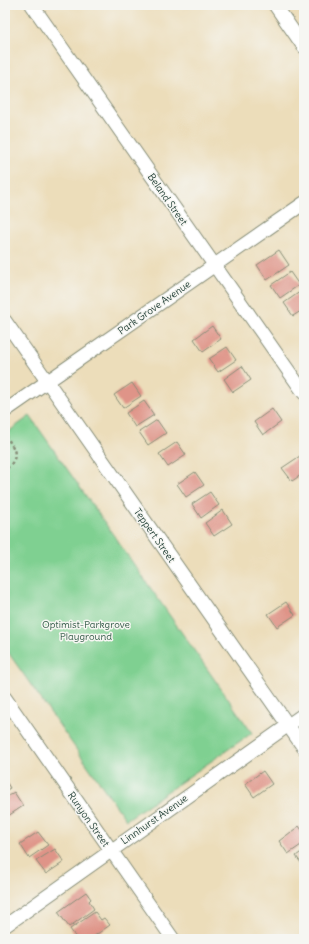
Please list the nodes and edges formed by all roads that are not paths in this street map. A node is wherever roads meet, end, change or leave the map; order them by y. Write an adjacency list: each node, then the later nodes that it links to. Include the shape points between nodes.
1 (32, 5): 5 (street, Beland Street)
2 (275, 5): 3 (street)
3 (304, 47)
4 (304, 203): 5 (street, Park Grove Avenue)
5 (215, 265): 7 (street, Park Grove Avenue); 8 (street, Beland Street)
6 (5, 321): 7 (street, Teppert Street)
7 (47, 381): 9 (street, Park Grove Avenue); 12 (street, Teppert Street)
8 (304, 393)
9 (5, 411)
10 (5, 698): 14 (street, Runyon Street)
11 (304, 714): 12 (street, Linnhurst Avenue)
12 (288, 725): 13 (street, Teppert Street); 14 (street, Linnhurst Avenue)
13 (304, 748)
14 (111, 850): 15 (street, Linnhurst Avenue); 16 (street, Runyon Street)
15 (5, 926)
16 (173, 939)

